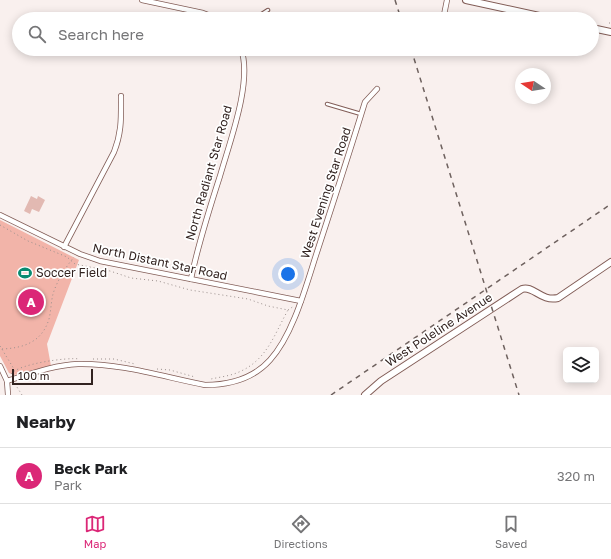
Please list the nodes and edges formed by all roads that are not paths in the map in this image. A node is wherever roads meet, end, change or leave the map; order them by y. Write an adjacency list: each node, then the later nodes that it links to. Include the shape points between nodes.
1 (142, 0): 5 (street)
2 (447, 0): 7 (street)
3 (466, 0): 8 (street)
4 (268, 10): 6 (lane)
5 (194, 12)
6 (265, 12)
7 (445, 12)
8 (521, 12)
9 (599, 29): 10 (street)
10 (611, 32)
11 (242, 56): 19 (street, North Radiant Star Road, via 244,77 237,119)
12 (377, 89): 15 (street, West Evening Star Road, via 365,102)
13 (121, 96): 17 (street, via 119,139)
14 (327, 104): 15 (lane)
15 (361, 114): 20 (street, West Evening Star Road)
16 (0, 214): 17 (street, North Distant Star Road)
17 (64, 247): 19 (street, North Distant Star Road, via 100,261)
18 (611, 262): 24 (street, West Poleline Avenue, via 558,298 544,298 528,288 520,291 381,381)
19 (190, 279): 20 (street, North Distant Star Road)
20 (301, 301): 22 (street, West Evening Star Road, via 274,356 253,374 235,382 205,385 93,364 64,366)
21 (0, 366): 22 (street)
22 (7, 381): 23 (street)
23 (8, 395)
24 (365, 395)

